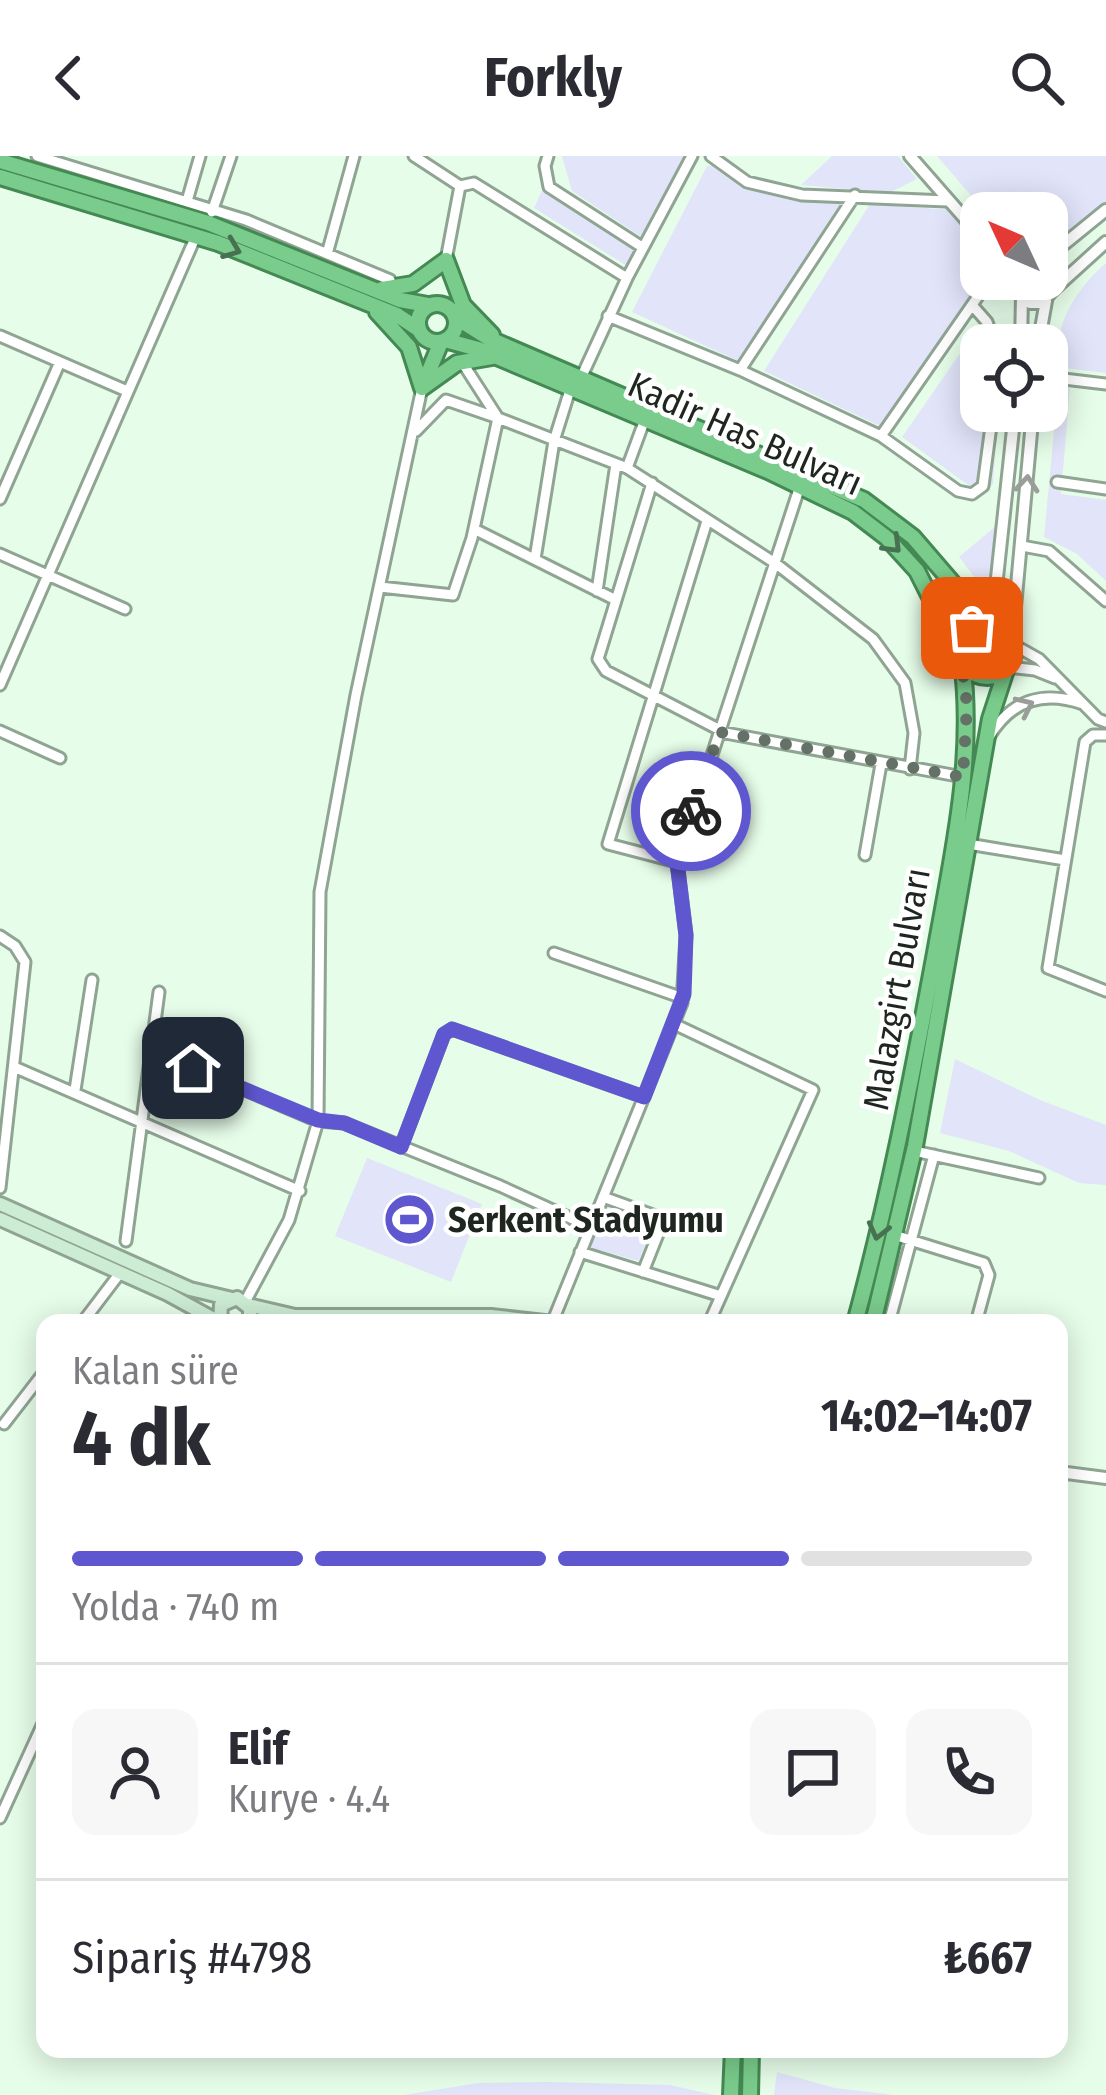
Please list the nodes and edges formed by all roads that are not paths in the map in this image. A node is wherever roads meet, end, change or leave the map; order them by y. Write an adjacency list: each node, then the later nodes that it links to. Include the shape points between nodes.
1 (10, 156): 13 (street)
2 (200, 156): 17 (street)
3 (231, 156): 21 (street)
4 (354, 156): 26 (street)
5 (414, 156): 14 (street)
6 (548, 156): 25 (street, via 548,187)
7 (692, 156): 25 (street)
8 (711, 156): 16 (street, via 747,182 802,195)
9 (910, 156): 18 (street)
10 (43, 157): 17 (street)
11 (0, 160): 13 (highway)
12 (0, 177): 13 (highway)
13 (28, 178): 15 (main road); 21 (highway); 22 (highway)
14 (460, 186): 27 (street); 29 (street, via 474,183)
15 (0, 187)
16 (855, 195): 18 (street); 46 (street)
17 (187, 201): 21 (street)
18 (947, 201): 20 (street)
19 (1106, 210): 23 (street)
20 (960, 215)
21 (210, 216): 26 (highway)
22 (196, 236): 32 (highway, one-way to 32); 51 (street)
23 (1068, 241)
24 (1106, 242): 28 (street)
25 (642, 248): 29 (street)
26 (320, 256): 30 (street); 31 (highway)
27 (446, 260): 31 (highway, via 413,284); 34 (highway); 36 (highway); 42 (highway, via 463,305)
28 (1068, 277)
29 (627, 278): 37 (street)
30 (390, 280)
31 (372, 288): 34 (highway)
32 (357, 299): 39 (highway); 45 (highway, via 398,332)
33 (975, 300): 35 (street)
34 (430, 305): 36 (highway); 39 (highway, via 419,316)
35 (972, 305): 38 (street); 58 (street)
36 (453, 313): 41 (highway, via 455,330); 42 (highway, Kadir Has Bulvarı)
37 (608, 316): 46 (street); 48 (street)
38 (987, 324)
39 (419, 332): 41 (highway); 45 (highway)
40 (0, 336): 43 (street)
41 (443, 341): 42 (highway, Kadir Has Bulvarı); 50 (highway)
42 (502, 352): 44 (highway); 48 (highway, Kadir Has Bulvarı)
43 (60, 362): 51 (street); 65 (street)
44 (463, 362): 50 (highway); 52 (street)
45 (419, 370): 50 (highway)
46 (740, 370): 58 (street)
47 (1068, 379): 49 (street)
48 (575, 384): 53 (highway, Kadir Has Bulvarı); 59 (street); 78 (highway, Kadir Has Bulvarı, via 864,500 926,550)
49 (1106, 384)
50 (422, 388): 54 (street)
51 (128, 392): 72 (street)
52 (498, 418): 54 (street, via 446,400); 59 (street); 67 (street)
53 (644, 422): 60 (street); 63 (highway, Kadir Has Bulvarı)
54 (414, 432): 73 (street)
55 (990, 432): 58 (street, via 982,486 972,494)
56 (1012, 432): 78 (street)
57 (1031, 432): 68 (street, one-way to 57)
58 (880, 436)
59 (554, 440): 60 (street); 70 (street)
60 (621, 466): 62 (street); 74 (street)
61 (1057, 482): 64 (street)
62 (652, 483): 66 (street); 75 (street)
63 (800, 485): 71 (street); 80 (highway, Kadir Has Bulvarı, one-way to 80, via 898,548)
64 (1106, 489)
65 (0, 499)
66 (707, 521): 71 (street); 84 (street)
67 (474, 529): 70 (street); 73 (street, via 453,595)
68 (1022, 546): 76 (street, via 1049,551); 79 (street)
69 (0, 554): 72 (street)
70 (535, 560): 74 (street)
71 (775, 563): 88 (street); 93 (street, via 895,665 912,712)
72 (47, 575): 77 (street); 83 (street)
73 (380, 587): 111 (street, via 320,892)
74 (597, 591): 75 (street)
75 (614, 599): 84 (street, via 599,663)
76 (1106, 601)
77 (125, 609)
78 (989, 623): 79 (highway); 80 (highway, via 968,631)
79 (1013, 642): 81 (highway); 82 (street)
80 (961, 658): 81 (highway, via 982,677); 94 (highway, Malazgirt Bulvarı)
81 (1007, 669): 82 (street); 90 (highway, Malazgirt Bulvarı)
82 (1060, 680): 85 (street)
83 (0, 685)
84 (652, 696): 88 (street); 98 (street, via 608,844)
85 (1083, 704): 86 (street); 90 (street, one-way to 85, via 1003,718 1026,701)
86 (1105, 722): 89 (street)
87 (0, 731): 91 (street)
88 (720, 731): 92 (street); 98 (street)
89 (1103, 734): 97 (street, via 1085,742)
90 (985, 748): 95 (highway, Malazgirt Bulvarı)
91 (59, 758)
92 (881, 764): 93 (street); 96 (street)
93 (910, 769): 94 (street)
94 (963, 777): 138 (highway, Malazgirt Bulvarı, one-way to 138, via 901,1142)
95 (968, 844): 97 (street); 114 (highway, Malazgirt Bulvarı)
96 (865, 855)
97 (1065, 860): 103 (street, via 1048,968)
98 (677, 862): 104 (street, via 686,935)
99 (0, 937): 107 (street, via 25,962)
100 (554, 953): 104 (street)
101 (92, 980): 108 (street)
102 (159, 992): 106 (street)
103 (1106, 992)
104 (682, 998): 105 (street)
105 (674, 1024): 109 (street); 129 (street, via 813,1090)
106 (152, 1050): 110 (street); 111 (street)
107 (14, 1067): 108 (street); 112 (street)
108 (75, 1090): 110 (street)
109 (644, 1097): 113 (street, via 452,1029); 119 (street)
110 (142, 1120): 118 (street); 125 (street)
111 (318, 1120): 113 (street); 118 (street)
112 (3, 1129): 117 (street)
113 (401, 1147): 122 (street)
114 (914, 1151): 115 (street); 123 (highway, Malazgirt Bulvarı)
115 (934, 1155): 116 (street); 124 (street)
116 (1039, 1178)
117 (0, 1188)
118 (300, 1191): 130 (street)
119 (602, 1197): 122 (street); 127 (street, via 664,1219)
120 (0, 1204): 130 (main road, via 190,1289)
121 (0, 1219): 128 (main road)
122 (590, 1227): 126 (street)
123 (894, 1235): 124 (street); 139 (highway, Malazgirt Bulvarı)
124 (911, 1240): 140 (street); 141 (street, via 984,1262 989,1275)
125 (126, 1241)
126 (580, 1252): 127 (street); 136 (street)
127 (643, 1272): 129 (street)
128 (120, 1274): 131 (street); 132 (main road)
129 (721, 1296): 137 (street)
130 (242, 1302): 133 (main road, via 221,1305); 134 (main road); 135 (main road)
131 (89, 1314)
132 (205, 1314)
133 (220, 1314)
134 (247, 1314)
135 (287, 1314)
136 (556, 1314)
137 (713, 1314)
138 (857, 1314)
139 (875, 1314)
140 (891, 1314)
141 (978, 1314)
142 (36, 1383): 143 (street)
143 (4, 1424)
144 (1068, 1473): 145 (street)
145 (1106, 1478)
146 (36, 1739): 147 (street)
147 (0, 1818)
148 (733, 2058): 150 (highway)
149 (752, 2058): 151 (highway)
150 (731, 2095)
151 (750, 2095)

